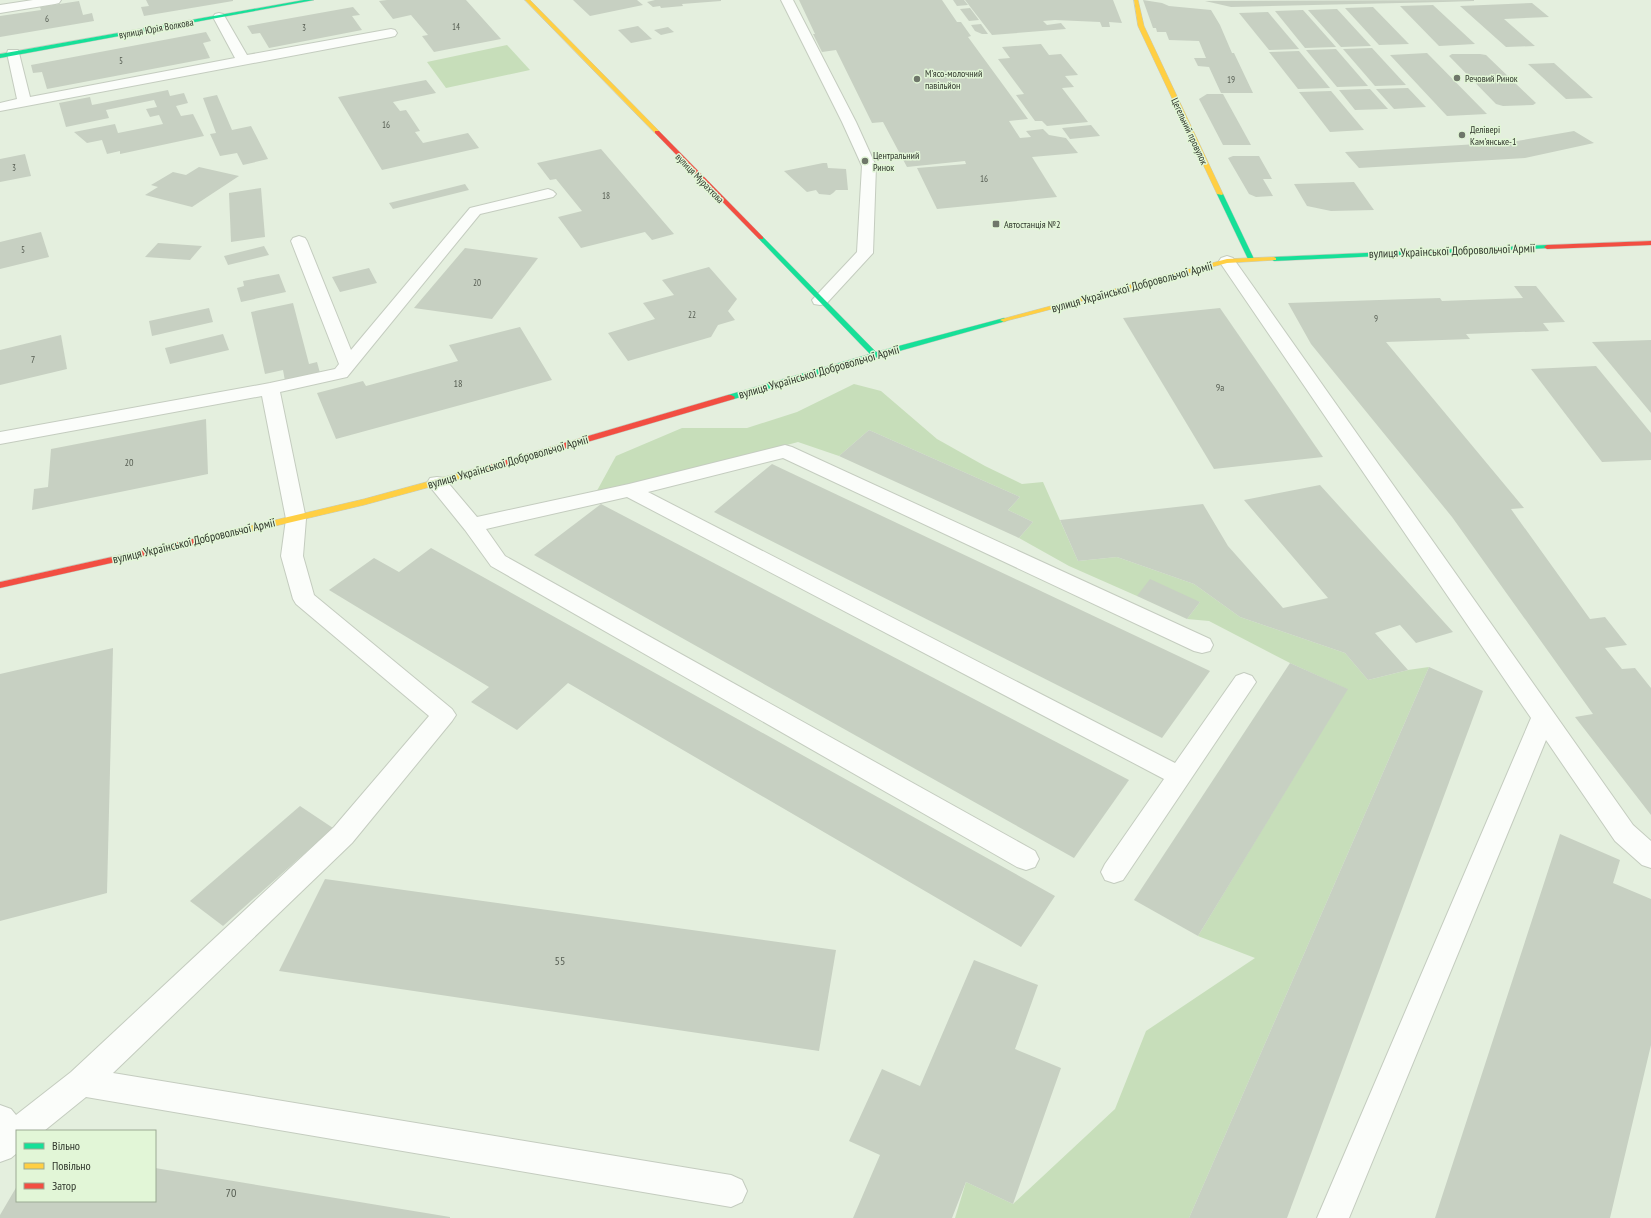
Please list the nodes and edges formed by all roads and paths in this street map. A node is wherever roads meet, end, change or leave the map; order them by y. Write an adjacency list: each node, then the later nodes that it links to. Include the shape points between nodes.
1 (54, 0): 6 (lane)
2 (312, 0): 7 (street, вулиця Юрія Волкова)
3 (527, 0): 18 (street, вулиця Мурахтова)
4 (787, 0): 18 (lane, via 869,166 865,253)
5 (1136, 0): 16 (street, Цегельний провулок, via 1141,26)
6 (0, 9)
7 (219, 16): 9 (street, вулиця Юрія Волкова); 10 (lane)
8 (391, 33): 10 (lane)
9 (6, 54): 11 (lane)
10 (243, 60): 11 (lane)
11 (24, 102): 12 (lane)
12 (0, 106)
13 (548, 194): 20 (lane, via 475,211)
14 (299, 241): 20 (lane)
15 (1651, 243): 16 (street, вулиця Української Добровольчої Армії)
16 (1251, 259): 17 (street, вулиця Української Добровольчої Армії)
17 (1227, 261): 19 (street, вулиця Української Добровольчої Армії); 30 (lane)
18 (820, 300): 19 (street, вулиця Мурахтова)
19 (875, 355): 23 (street, вулиця Української Добровольчої Армії)
20 (348, 365): 21 (lane, via 341,374)
21 (270, 389): 22 (lane); 25 (lane)
22 (0, 438)
23 (437, 483): 25 (street, вулиця Української Добровольчої Армії); 26 (lane)
24 (629, 490): 26 (lane); 28 (lane, via 785,451); 31 (lane)
25 (296, 518): 27 (street, вулиця Української Добровольчої Армії); 35 (lane, via 292,556 304,599 444,715 343,835)
26 (472, 525): 33 (lane, via 498,561)
27 (0, 585)
28 (1202, 645)
29 (1244, 682): 31 (lane)
30 (1544, 717): 32 (lane, via 1624,833); 38 (lane)
31 (1179, 776): 34 (lane)
32 (1651, 857)
33 (1026, 860)
34 (1114, 872)
35 (82, 1082): 36 (lane); 37 (lane)
36 (10, 1133)
37 (731, 1191)
38 (1333, 1218)

